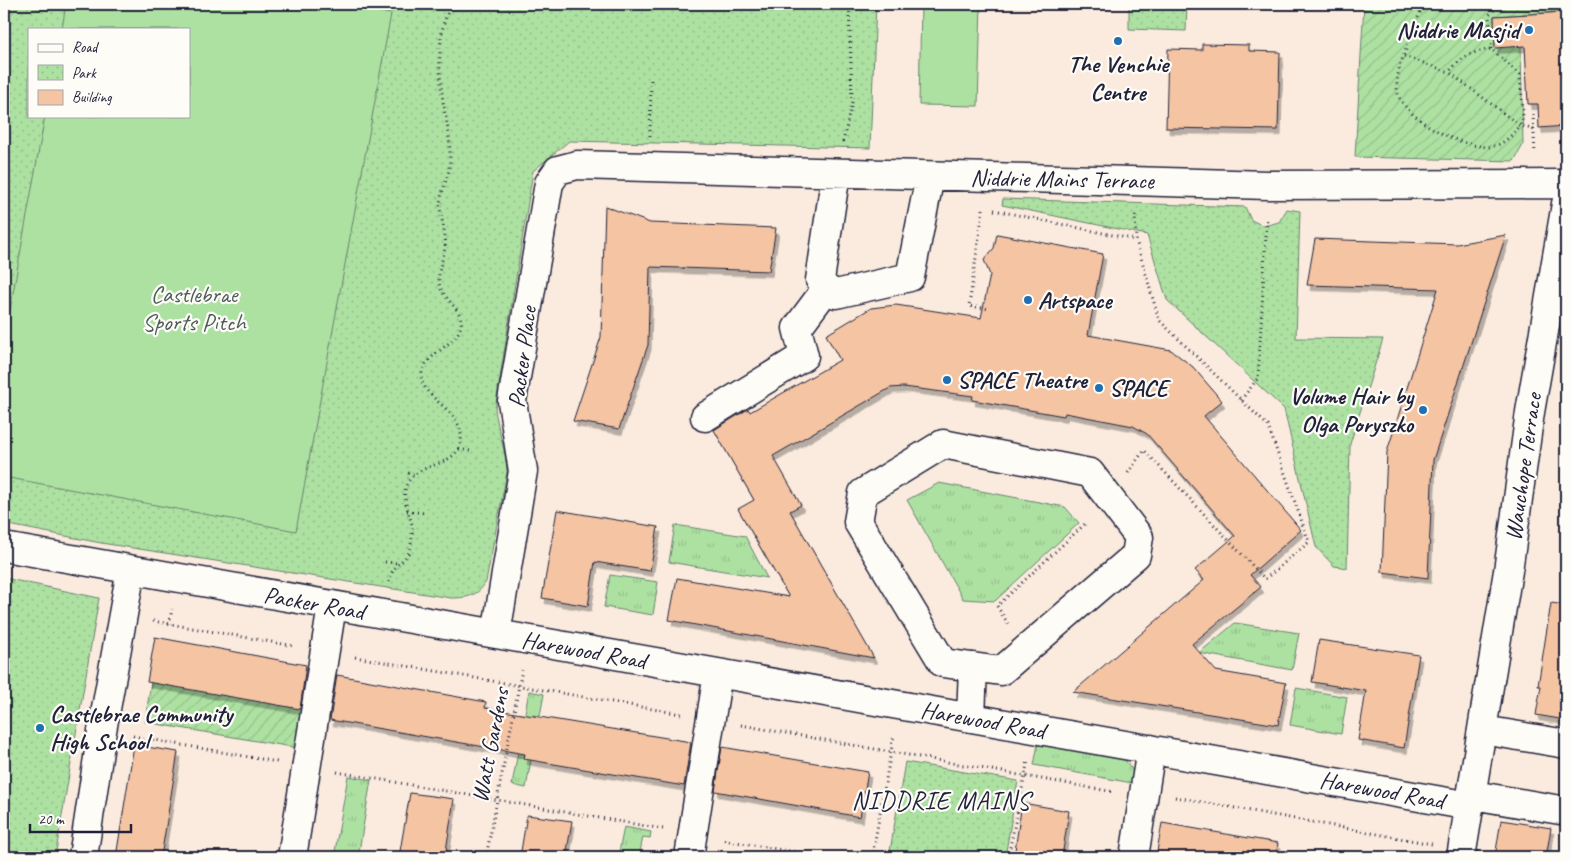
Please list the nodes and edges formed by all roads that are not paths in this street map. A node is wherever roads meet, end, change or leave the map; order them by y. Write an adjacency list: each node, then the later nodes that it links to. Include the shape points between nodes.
1 (558, 170): 2 (street, Niddrie Mains Terrace, via 577,165); 11 (street, Packer Place, via 550,183 512,401 523,471)
2 (836, 173): 3 (street, Niddrie Mains Terrace); 5 (street, via 820,280)
3 (930, 176): 4 (street, Niddrie Mains Terrace, via 1268,185 1536,185); 5 (street, via 910,277 836,294)
4 (1566, 193): 6 (street, Wauchope Terrace)
5 (826, 289): 7 (street, via 797,328 804,356)
6 (1556, 322): 15 (street, Wauchope Terrace, via 1530,412)
7 (705, 417)
8 (4, 546): 9 (street)
9 (131, 570): 10 (street, Packer Road); 22 (street)
10 (332, 606): 11 (street, Packer Road); 23 (street)
11 (496, 634): 13 (street, Harewood Road)
12 (973, 667): 12 (street, via 943,663 858,522 863,493 943,444 1090,473 1139,537 1136,555 1002,671); 14 (street)
13 (718, 673): 14 (street, Harewood Road); 20 (street)
14 (970, 718): 17 (street, Harewood Road)
15 (1483, 730): 16 (street); 18 (street, Wauchope Terrace)
16 (1566, 744)
17 (1151, 749): 18 (street, Harewood Road); 24 (street)
18 (1471, 800): 19 (street, Harewood Road); 21 (street, Wauchope Terrace)
19 (1566, 811)
20 (691, 846)
21 (1462, 853)
22 (83, 857)
23 (292, 857)
24 (1134, 857)

